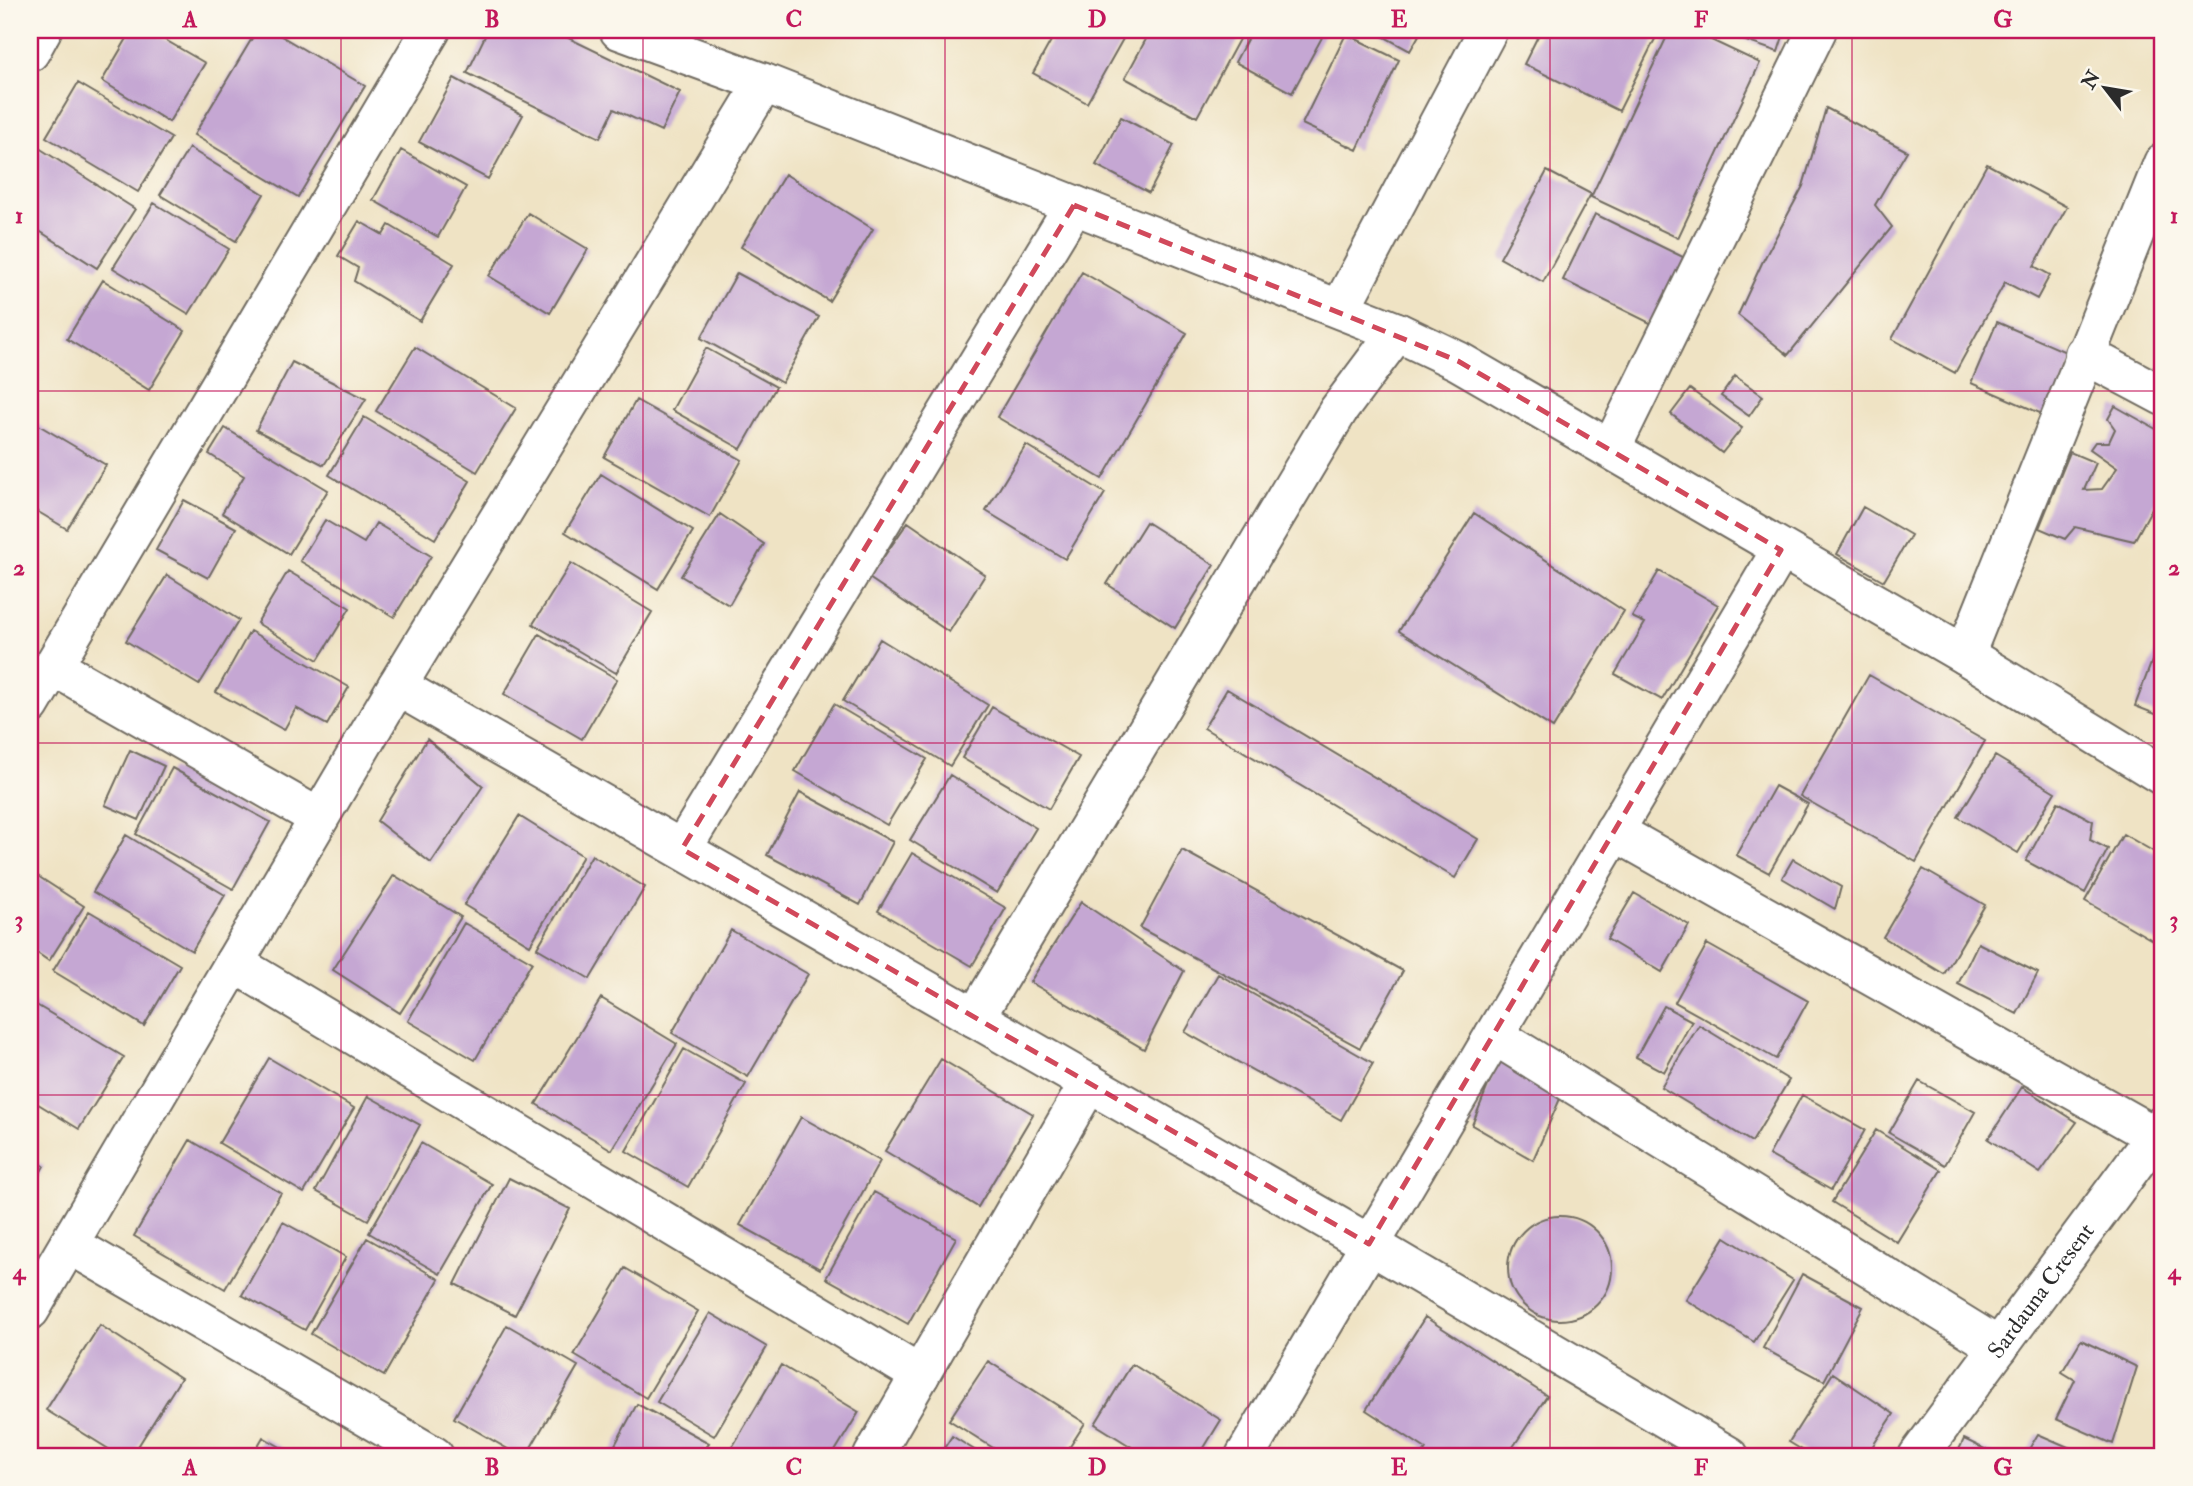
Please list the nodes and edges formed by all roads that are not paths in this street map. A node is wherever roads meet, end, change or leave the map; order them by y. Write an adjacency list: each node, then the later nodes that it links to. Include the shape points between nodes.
1 (42, 30): 6 (street)
2 (431, 30): 17 (street)
3 (619, 30): 7 (street)
4 (1488, 30): 10 (street)
5 (1817, 30): 14 (street)
6 (30, 52)
7 (764, 83): 9 (street); 18 (street)
8 (2163, 163): 12 (street)
9 (1074, 205): 10 (street); 23 (street)
10 (1340, 309): 11 (street)
11 (1397, 332): 14 (street, via 1458,361); 25 (street, via 1338,411)
12 (2084, 355): 13 (street); 16 (street)
13 (2163, 396)
14 (1611, 449): 15 (street)
15 (1781, 550): 16 (street); 22 (street)
16 (1965, 655): 20 (street)
17 (53, 666): 19 (street); 21 (street)
18 (397, 686): 21 (street); 23 (street)
19 (30, 705)
20 (2163, 776)
21 (319, 818): 24 (street)
22 (1614, 831): 26 (street); 28 (street)
23 (682, 849): 25 (street)
24 (234, 963): 29 (street); 33 (street)
25 (975, 1018): 27 (street)
26 (1494, 1035): 30 (street); 32 (street)
27 (1089, 1083): 30 (street); 33 (street)
28 (2159, 1131): 32 (street, Sardauna Cresent)
29 (69, 1244): 31 (street); 34 (street)
30 (1369, 1244): 36 (street); 37 (street)
31 (30, 1310)
32 (1999, 1347): 38 (street, Sardauna Cresent)
33 (920, 1375): 35 (street)
34 (434, 1456)
35 (873, 1456)
36 (1245, 1456)
37 (1728, 1456)
38 (1918, 1456)

